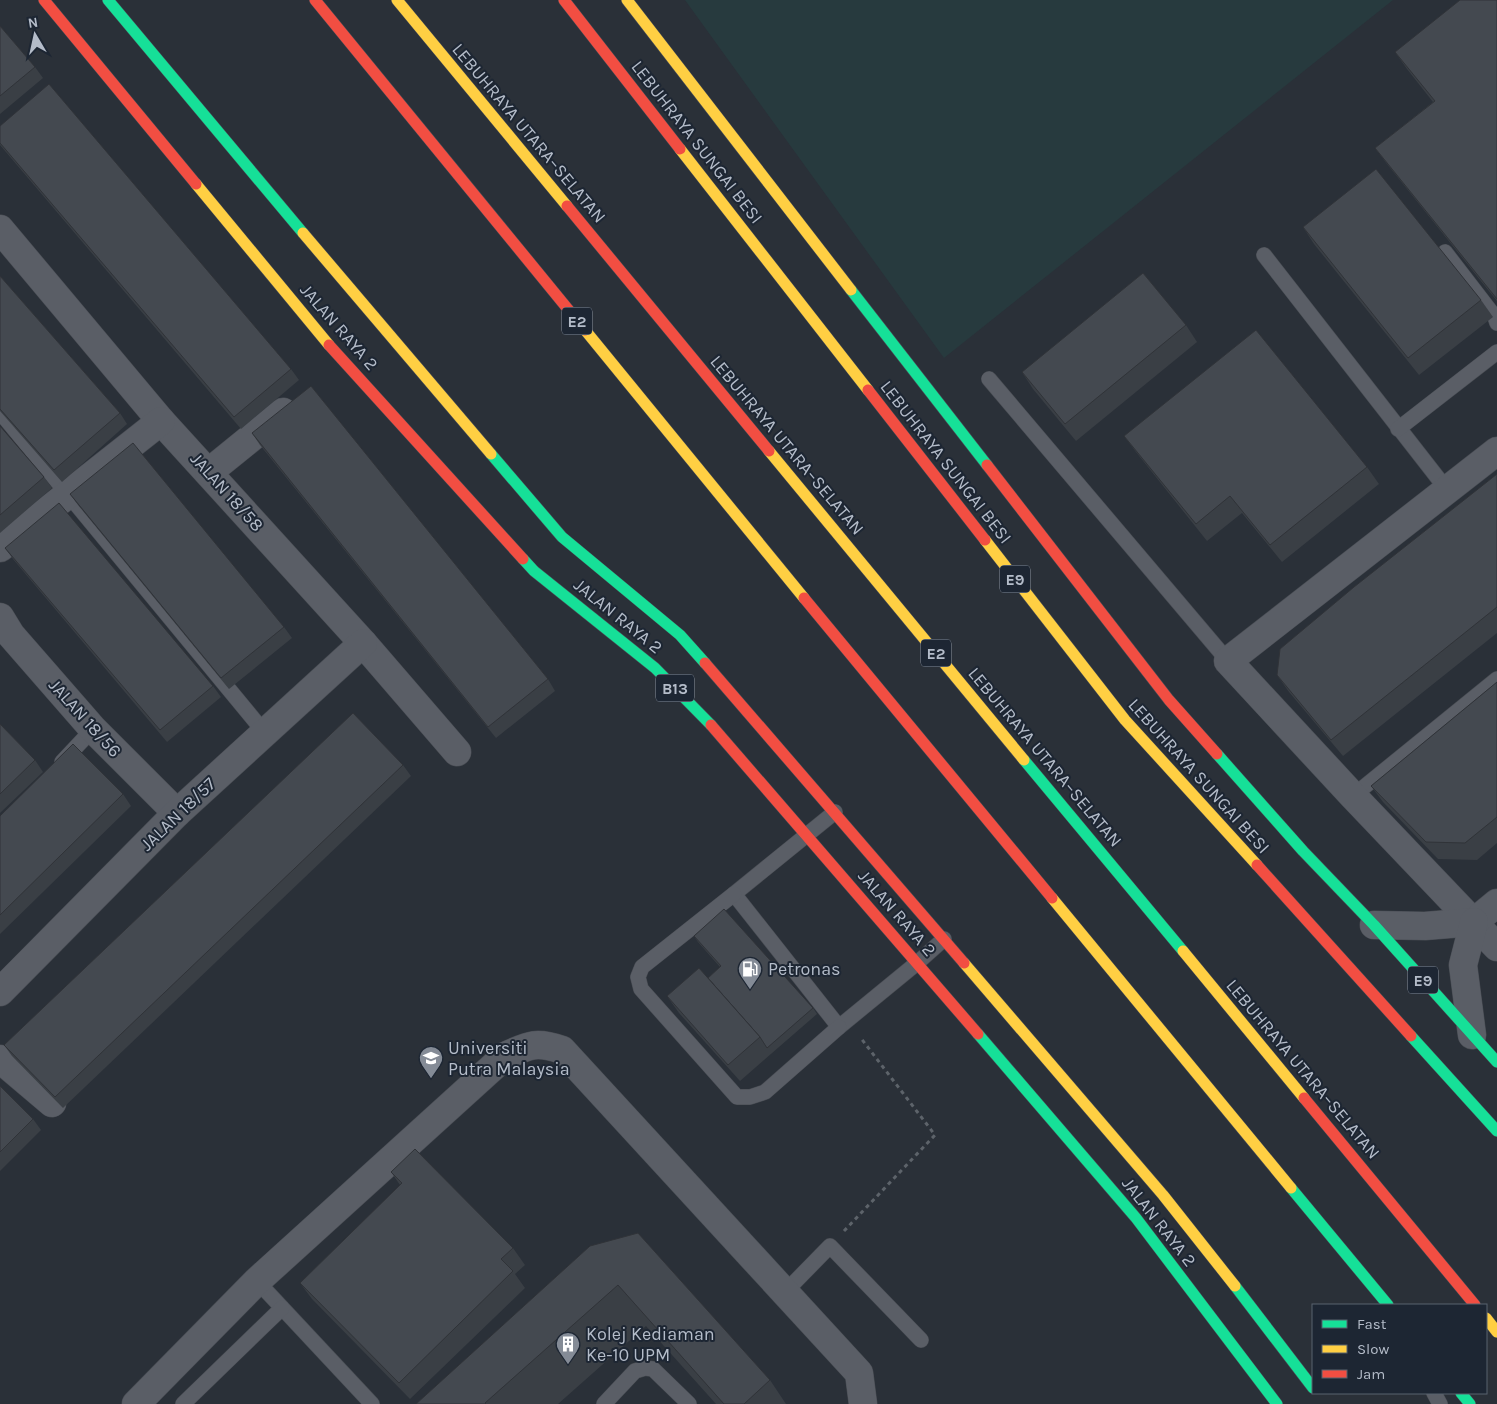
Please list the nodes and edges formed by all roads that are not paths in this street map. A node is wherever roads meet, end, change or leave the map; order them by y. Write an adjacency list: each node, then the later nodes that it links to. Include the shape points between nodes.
1 (44, 0): 33 (main road, JALAN RAYA 2 / B13, via 325,340 534,571 655,668 724,738)
2 (108, 0): 31 (main road, JALAN RAYA 2 / B13, via 562,537 680,635)
3 (315, 0): 50 (main road, E2)
4 (397, 0): 51 (main road, LEBUHRAYA UTARA–SELATAN / E2)
5 (564, 0): 47 (main road, LEBUHRAYA SUNGAI BESI / E9, via 1124,720)
6 (627, 0): 37 (main road, LEBUHRAYA SUNGAI BESI / E9, via 1169,700 1303,851)
7 (0, 229): 15 (street, JALAN 18/58)
8 (1445, 252): 10 (lane)
9 (1264, 255): 16 (lane)
10 (1497, 323)
11 (1497, 352): 16 (lane)
12 (988, 379): 24 (lane)
13 (301, 397): 18 (street)
14 (0, 412): 20 (lane)
15 (161, 421): 18 (street, JALAN 18/58); 20 (street)
16 (1398, 429): 19 (lane)
17 (1497, 451): 19 (street)
18 (208, 472): 23 (street, JALAN 18/58)
19 (1448, 491): 24 (street)
20 (68, 495): 21 (street); 27 (lane)
21 (0, 548)
22 (4, 633): 26 (street, JALAN 18/56)
23 (363, 644): 27 (street, JALAN 18/57); 28 (street, JALAN 18/58)
24 (1228, 661): 30 (street)
25 (1497, 679): 30 (lane)
26 (93, 729): 29 (lane); 32 (street, JALAN 18/56)
27 (265, 733): 32 (street, JALAN 18/57)
28 (457, 752)
29 (53, 770)
30 (1353, 796): 36 (street)
31 (835, 812): 33 (lane); 38 (main road, JALAN RAYA 2 / B13)
32 (177, 813): 41 (street, JALAN 18/57)
33 (807, 836): 34 (lane); 40 (main road, JALAN RAYA 2 / B13)
34 (734, 894): 42 (lane); 42 (lane, via 642,967 638,977 641,989 737,1097 765,1092)
35 (1497, 903): 36 (street)
36 (1474, 922): 37 (street, via 1425,926); 39 (street); 43 (street, via 1463,965)
37 (1374, 925): 43 (main road, LEBUHRAYA SUNGAI BESI / E9)
38 (944, 939): 40 (lane); 56 (main road, JALAN RAYA 2 / B13, via 1163,1195)
39 (1497, 947)
40 (917, 964): 42 (lane); 64 (main road, JALAN RAYA 2 / B13, via 1136,1218)
41 (0, 992)
42 (843, 1023)
43 (1472, 1035): 45 (main road, LEBUHRAYA SUNGAI BESI / E9)
44 (0, 1059): 46 (street)
45 (1497, 1062)
46 (52, 1103)
47 (1497, 1131)
48 (257, 1281): 49 (street, via 505,1056 526,1046 545,1044 562,1050); 52 (lane); 58 (street)
49 (785, 1292): 55 (lane, via 830,1246); 63 (street, via 859,1373)
50 (1387, 1304)
51 (1474, 1304)
52 (282, 1308): 59 (lane); 60 (lane)
53 (1487, 1319): 54 (main road)
54 (1497, 1332)
55 (921, 1340)
56 (1312, 1387)
57 (1462, 1394): 65 (main road)
58 (136, 1404)
59 (183, 1404)
60 (372, 1404)
61 (604, 1404): 62 (lane, via 635,1371 645,1368 653,1369)
62 (689, 1404)
63 (864, 1404)
64 (1276, 1404)
65 (1470, 1404)

